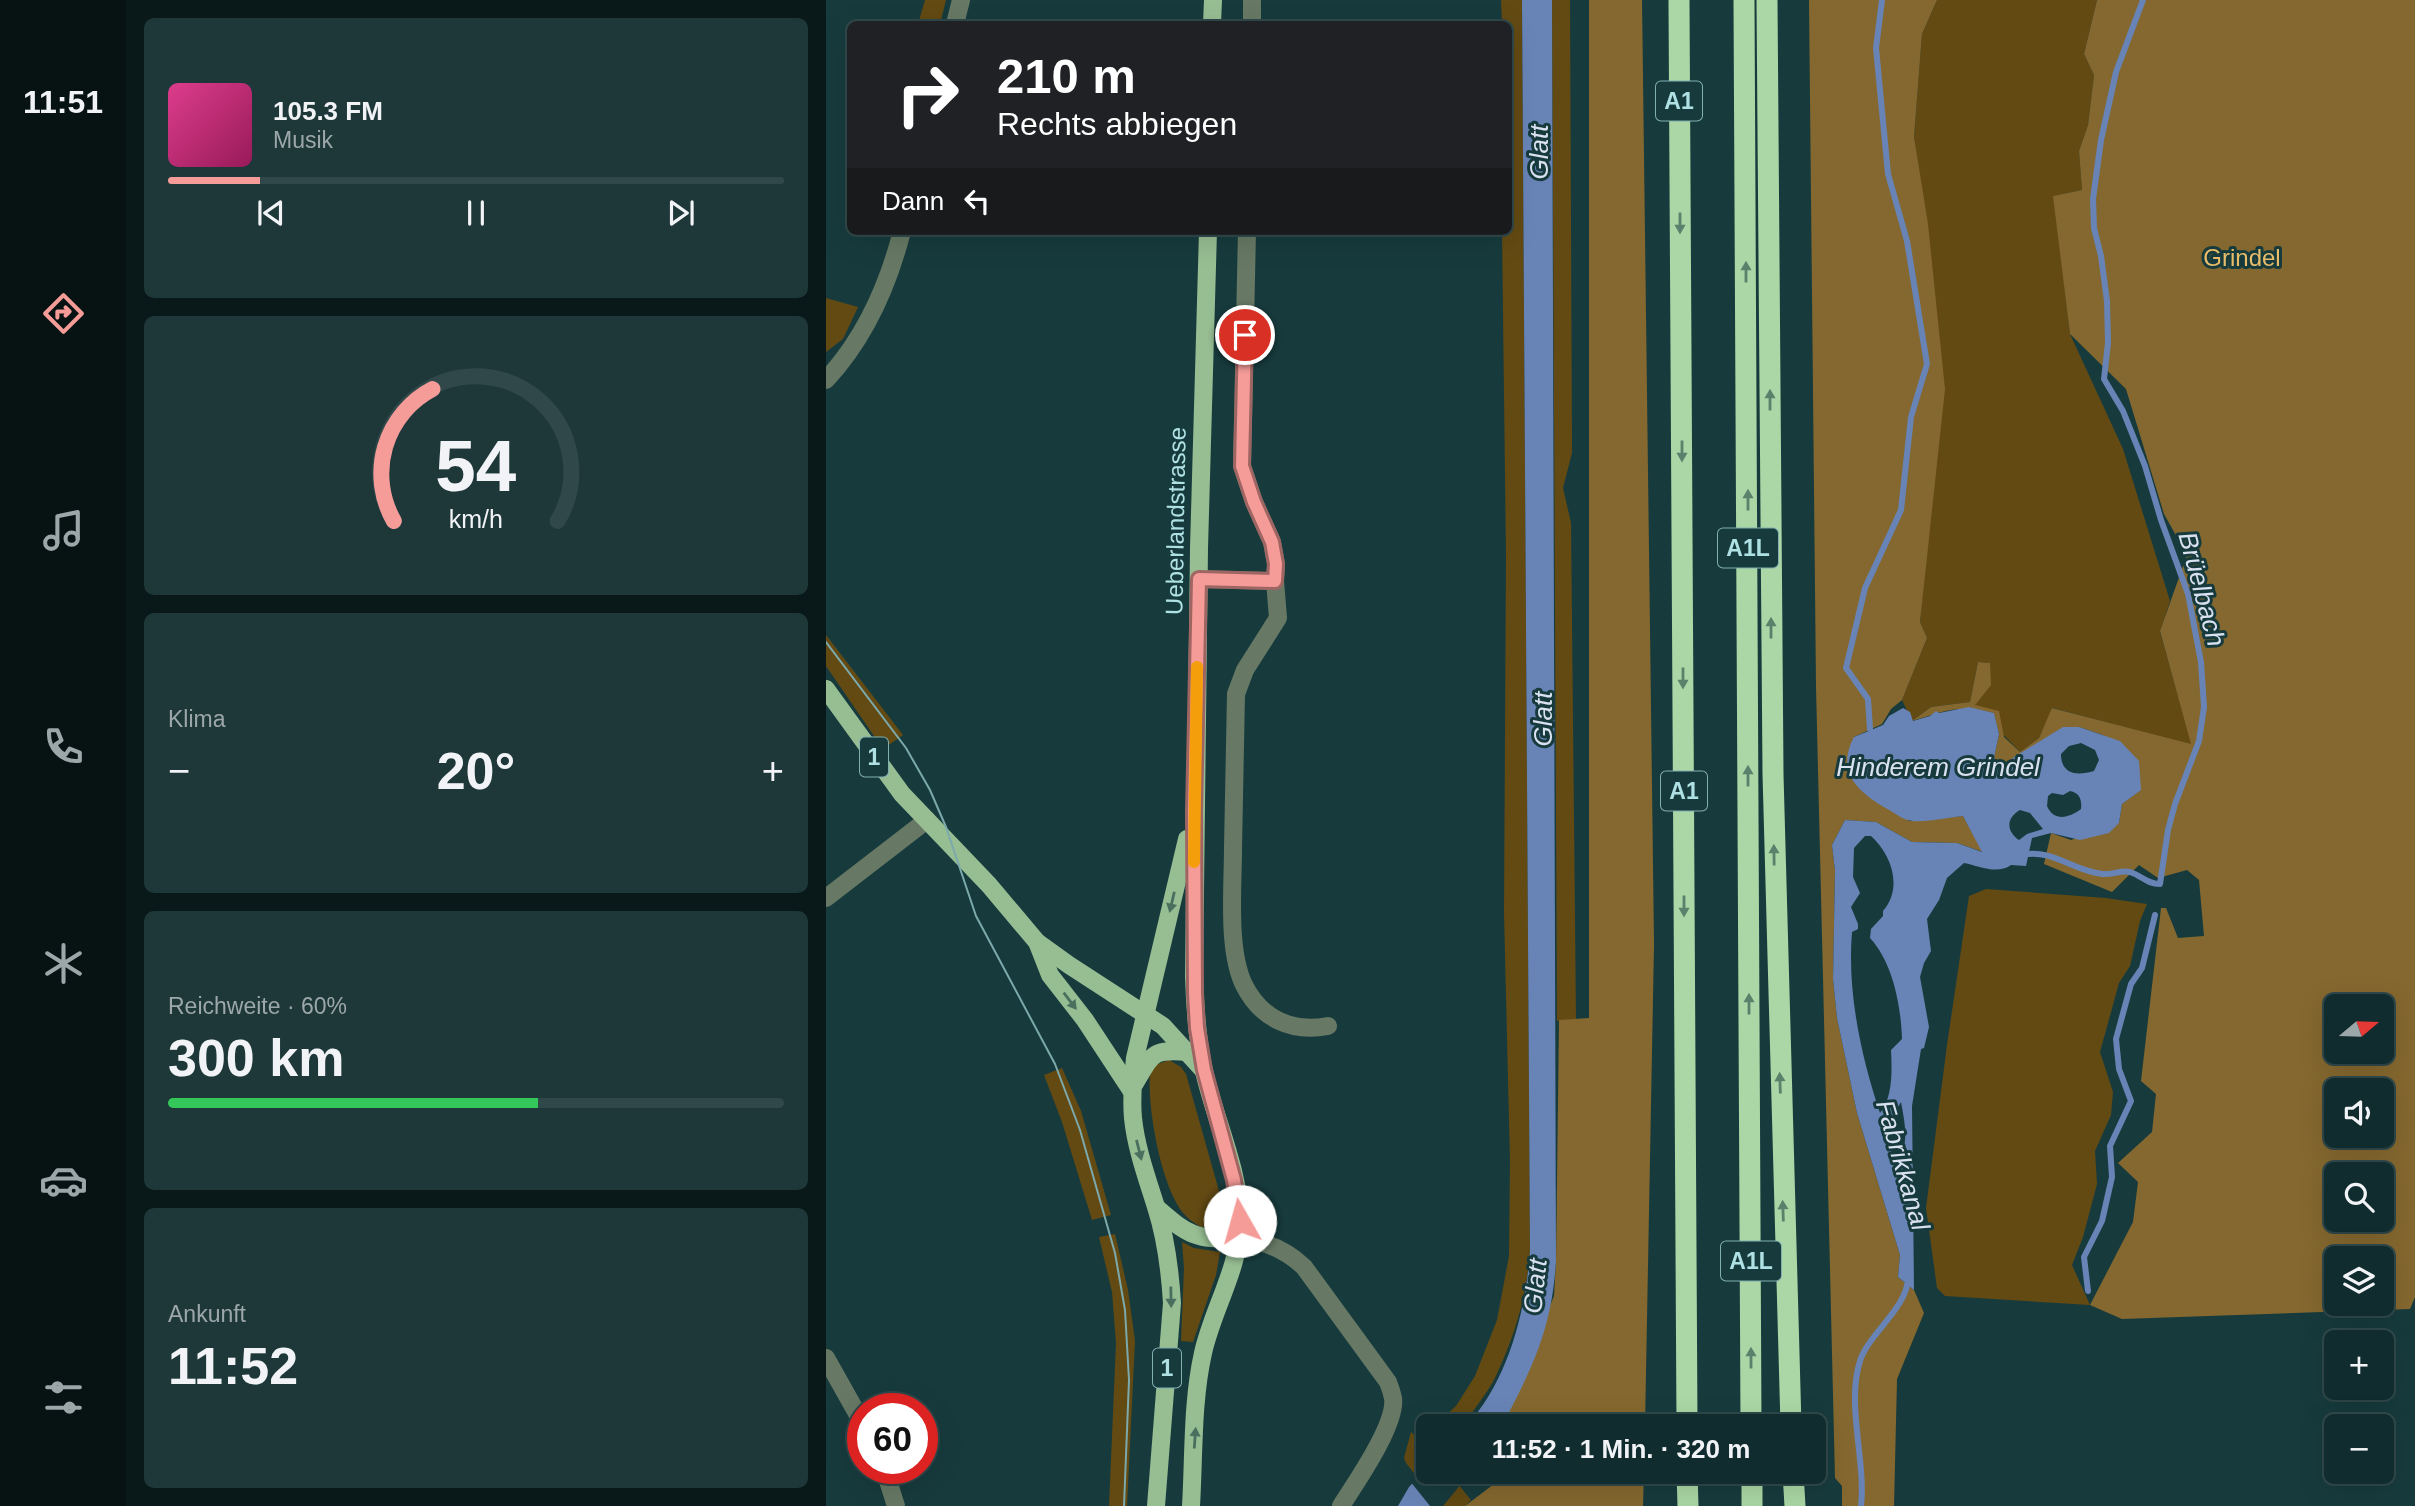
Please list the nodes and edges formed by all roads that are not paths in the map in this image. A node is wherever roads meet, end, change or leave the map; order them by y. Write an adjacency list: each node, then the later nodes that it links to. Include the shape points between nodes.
1 (961, 0): 7 (street)
2 (1213, 0): 8 (main road)
3 (1252, 0): 9 (street)
4 (1679, 0): 30 (highway, A1, one-way to 30)
5 (1744, 0): 31 (highway, A1L, one-way to 5)
6 (1767, 0): 32 (highway, one-way to 6, via 1773,801)
7 (956, 21)
8 (1212, 21)
9 (1252, 21)
10 (901, 235): 13 (street, via 876,307 859,339)
11 (1208, 235): 14 (main road, Ueberlandstrasse)
12 (1247, 235): 15 (street, via 1242,466 1272,542)
13 (826, 380)
14 (1199, 579): 15 (street); 17 (main road, Ueberlandstrasse)
15 (1275, 581): 22 (street, via 1278,618 1245,670 1236,694 1232,928 1244,985 1261,1009 1293,1027)
16 (826, 689): 18 (main road, 1, via 902,794)
17 (1194, 812): 21 (main road, Ueberlandstrasse, one-way to 21); 24 (main road, Ueberlandstrasse, via 1194,976)
18 (927, 820): 19 (street); 20 (main road, 1)
19 (826, 898)
20 (1037, 942): 21 (main road, 1); 25 (main road, 1, one-way to 25, via 1051,975)
21 (1146, 1016): 23 (main road, Ueberlandstrasse / 1); 25 (main road)
22 (1328, 1026)
23 (1188, 1052): 24 (main road, Ueberlandstrasse / 1); 25 (main road, via 1163,1050 1150,1058)
24 (1204, 1070): 27 (main road, Ueberlandstrasse / 1, via 1234,1180)
25 (1132, 1090): 26 (main road, 1, one-way to 26, via 1138,1145)
26 (1157, 1208): 27 (main road, via 1184,1231 1199,1237); 38 (main road, 1, one-way to 38, via 1172,1303)
27 (1238, 1240): 39 (main road, Ueberlandstrasse / 1, one-way to 27, via 1199,1373); 40 (street, via 1277,1248 1299,1262 1388,1382 1394,1400 1391,1415)
28 (826, 1358): 29 (street)
29 (847, 1395)
30 (1687, 1414)
31 (1751, 1414)
32 (1791, 1414)
33 (889, 1484): 37 (street)
34 (1687, 1484): 41 (highway)
35 (1752, 1484): 42 (highway)
36 (1794, 1484): 43 (highway)
37 (896, 1506)
38 (1156, 1506)
39 (1191, 1506)
40 (1341, 1506)
41 (1688, 1506)
42 (1752, 1506)
43 (1795, 1506)

